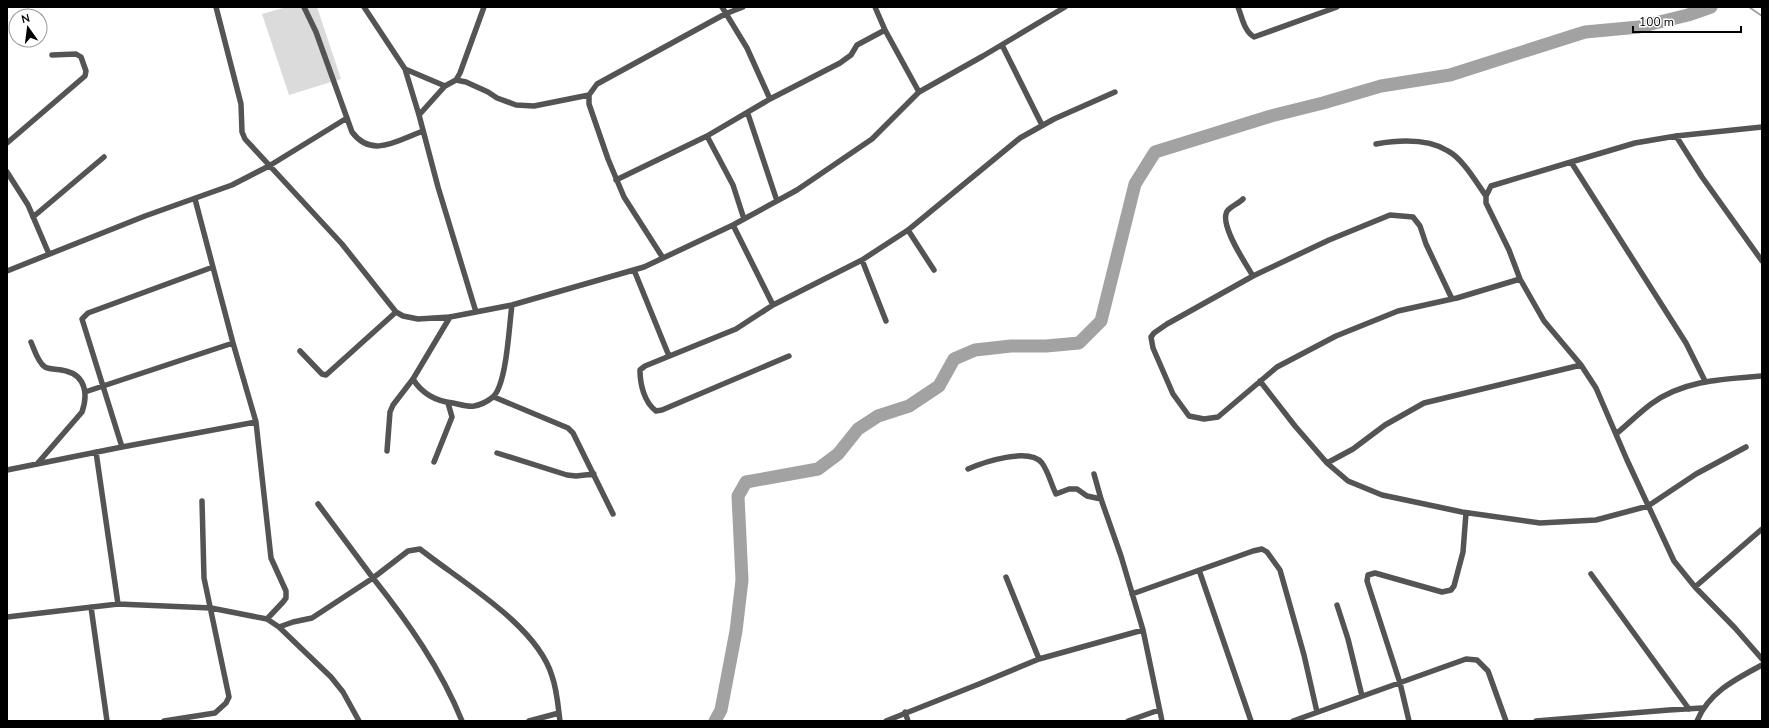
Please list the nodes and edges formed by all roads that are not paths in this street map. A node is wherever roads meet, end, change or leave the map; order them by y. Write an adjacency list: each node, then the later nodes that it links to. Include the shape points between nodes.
1 (216, 7): 34 (street, via 241,104 242,132 245,139)
2 (304, 7): 24 (street, via 316,32)
3 (364, 7): 15 (street)
4 (484, 7): 16 (street)
5 (722, 7): 11 (street)
6 (743, 7): 11 (street)
7 (875, 7): 12 (street)
8 (1065, 7): 13 (street)
9 (1238, 7): 10 (street, via 1246,29 1254,37)
10 (1337, 7)
11 (725, 14): 20 (street, via 598,84); 21 (street, via 747,48)
12 (885, 30): 18 (street); 21 (street, via 858,45 851,55 840,63)
13 (1002, 45): 18 (street); 25 (street)
14 (52, 55): 30 (street, via 76,54 81,57 86,71 85,76)
15 (405, 69): 17 (street); 23 (street)
16 (456, 80): 17 (street); 20 (street, via 516,105 534,106)
17 (446, 86): 23 (street)
18 (919, 92): 40 (street, via 872,139)
19 (1115, 92): 25 (street)
20 (589, 95): 36 (street, via 589,104)
21 (770, 99): 22 (street)
22 (748, 114): 28 (street); 40 (street)
23 (420, 115): 27 (street)
24 (347, 118): 27 (street, via 358,141 370,146 382,146); 34 (street)
25 (1042, 125): 44 (street, via 1020,138)
26 (1762, 127): 29 (street)
27 (423, 130): 59 (street)
28 (708, 136): 36 (street); 42 (street, via 733,185)
29 (1676, 136): 33 (street, via 1635,143); 48 (street)
30 (7, 143)
31 (1376, 144): 37 (street, via 1415,141 1449,151)
32 (104, 157): 41 (street)
33 (1571, 162): 37 (street, via 1491,186); 71 (street, via 1686,343)
34 (269, 166): 38 (street, via 232,185); 58 (street, via 333,233)
35 (7, 172): 41 (street)
36 (616, 180): 46 (street)
37 (1486, 196): 54 (street, via 1488,210 1509,250)
38 (195, 199): 45 (street); 49 (street)
39 (1243, 199): 53 (street, via 1227,211 1225,218 1227,228)
40 (777, 201): 42 (street)
41 (33, 217): 45 (street)
42 (744, 219): 43 (street)
43 (733, 225): 46 (street); 57 (street)
44 (908, 230): 47 (street); 51 (street)
45 (49, 254): 52 (street)
46 (663, 258): 50 (street)
47 (862, 260): 57 (street); 61 (street)
48 (1762, 261)
49 (213, 267): 63 (street); 72 (street, via 84,316 82,319)
50 (634, 270): 56 (street); 65 (street)
51 (934, 270)
52 (7, 271)
53 (1253, 276): 55 (street, via 1329,240 1390,216 1401,215 1413,217 1420,226); 70 (street, via 1167,324 1151,337 1153,348 1173,394 1189,416 1204,419 1218,417)
54 (1520, 279): 55 (street); 67 (street, via 1544,322)
55 (1452, 299): 70 (street, via 1398,311 1336,336 1277,367)
56 (512, 305): 59 (street); 74 (street, via 504,369)
57 (773, 305): 65 (street, via 736,329)
58 (396, 312): 60 (street, via 418,319); 64 (street, via 326,375)
59 (476, 312): 60 (street)
60 (450, 317): 69 (street)
61 (886, 321)
62 (31, 342): 73 (street, via 46,368 67,371 78,377)
63 (233, 343): 72 (street); 76 (street)
64 (300, 351)
65 (669, 356): 66 (street, via 640,370 644,394 656,411)
66 (789, 356)
67 (1581, 365): 77 (street, via 1596,388); 84 (street, via 1424,402)
68 (1762, 376): 71 (street)
69 (413, 379): 75 (street, via 421,391); 80 (street, via 390,412)
70 (1260, 381): 84 (street)
71 (1705, 381): 77 (street, via 1678,389 1651,404)
72 (104, 387): 73 (street); 78 (street)
73 (86, 392): 85 (street, via 82,412)
74 (494, 396): 75 (street, via 479,405); 88 (street, via 568,428)
75 (448, 403): 83 (street, via 452,417)
76 (256, 422): 78 (street); 108 (street, via 271,558 286,591 286,598)
77 (1616, 434): 93 (street)
78 (122, 446): 81 (street)
79 (1746, 447): 93 (street, via 1703,470)
80 (387, 451)
81 (96, 452): 85 (street); 103 (street)
82 (497, 453): 88 (street, via 567,475)
83 (434, 462)
84 (1327, 463): 94 (street, via 1348,481 1382,494)
85 (37, 464): 87 (street)
86 (968, 469): 90 (street, via 985,462 1032,457 1041,462 1056,494 1068,489 1077,489 1087,496)
87 (7, 470)
88 (594, 474): 95 (street)
89 (1094, 474): 90 (street)
90 (1101, 498): 102 (street)
91 (202, 502): 106 (street, via 204,578)
92 (318, 504): 100 (street)
93 (1648, 506): 94 (street, via 1596,520 1570,522 1540,523); 101 (street, via 1674,561)
94 (1466, 513): 114 (street, via 1464,552 1452,590 1442,592 1375,573 1367,577)
95 (613, 514)
96 (1762, 529): 101 (street)
97 (1199, 570): 102 (street); 120 (street, via 1253,551 1262,549 1267,552 1280,570); 132 (street)
98 (1591, 574): 117 (street)
99 (1006, 577): 111 (street)
100 (373, 578): 109 (street, via 312,618); 121 (street, via 408,551 420,549 501,609 536,646 552,675); 125 (street, via 438,670)
101 (1695, 587): 112 (street)
102 (1132, 594): 110 (street)
103 (118, 604): 105 (street); 106 (street)
104 (1337, 605): 115 (street)
105 (91, 607): 107 (street); 122 (street)
106 (211, 608): 108 (street); 123 (street, via 229,696 226,703 215,713)
107 (7, 617)
108 (267, 619): 109 (street)
109 (279, 627): 124 (street, via 331,677)
110 (1143, 630): 111 (street); 118 (street)
111 (1039, 659): 119 (street)
112 (1762, 659)
113 (1762, 665): 116 (street, via 1724,686)
114 (1400, 683): 115 (street); 134 (street); 135 (street, via 1466,659 1478,660 1488,671)
115 (1362, 696): 120 (street)
116 (1702, 708): 117 (street); 137 (street)
117 (1689, 709): 136 (street)
118 (1159, 710): 130 (street); 131 (street)
119 (905, 712): 128 (street); 129 (street)
120 (1317, 712): 133 (street)
121 (559, 713): 126 (street); 127 (street)
122 (107, 721)
123 (164, 721)
124 (359, 721)
125 (462, 721)
126 (529, 721)
127 (560, 721)
128 (886, 721)
129 (908, 721)
130 (1128, 721)
131 (1162, 721)
132 (1251, 721)
133 (1293, 721)
134 (1409, 721)
135 (1506, 721)
136 (1536, 721)
137 (1697, 721)

